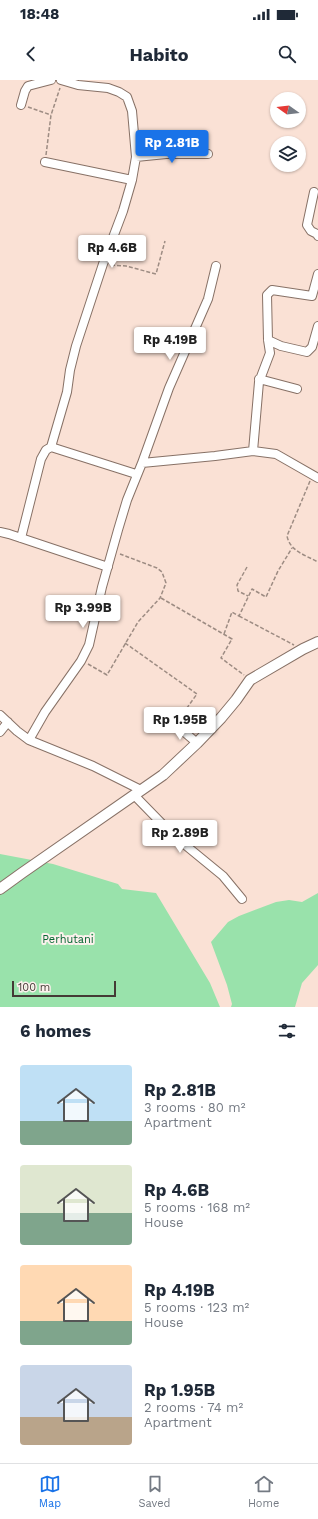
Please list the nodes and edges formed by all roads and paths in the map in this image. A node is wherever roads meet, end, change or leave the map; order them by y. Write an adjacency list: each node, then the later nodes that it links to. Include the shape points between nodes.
1 (51, 80): 3 (street, via 28,86)
2 (62, 80): 4 (path); 6 (street, via 108,88 126,96 132,111)
3 (21, 105): 4 (path)
4 (51, 115): 7 (path)
5 (208, 154): 6 (street)
6 (136, 157): 8 (street)
7 (45, 162): 8 (street)
8 (132, 180): 12 (street)
9 (314, 192): 10 (street, via 307,225)
10 (318, 236)
11 (166, 241): 12 (path, via 156,274 126,266)
12 (103, 264): 20 (street, via 76,346)
13 (216, 266): 22 (street, via 208,299 169,388)
14 (318, 274): 15 (street)
15 (315, 298): 17 (street, via 272,290 269,292)
16 (318, 326): 17 (street, via 308,352 281,346)
17 (268, 340): 18 (street, via 270,353)
18 (259, 379): 19 (street); 21 (street)
19 (297, 389)
20 (52, 447): 23 (street); 26 (street, via 46,450 42,458)
21 (253, 451): 22 (street); 24 (street, via 276,454)
22 (142, 463): 23 (street)
23 (136, 474): 28 (street)
24 (315, 477): 27 (path, via 287,536)
25 (0, 532): 26 (street)
26 (21, 538): 30 (street)
27 (292, 548): 29 (path); 32 (path, via 266,597 252,589)
28 (112, 551): 30 (street); 33 (path, via 162,572 166,583)
29 (318, 562)
30 (108, 567): 39 (street, via 89,645)
31 (247, 567): 32 (path, via 237,585 238,591)
32 (248, 596): 34 (path)
33 (160, 598): 35 (path); 37 (path, via 143,616)
34 (239, 616): 35 (path, via 232,612); 38 (path)
35 (224, 634): 40 (path, via 232,639 221,658)
36 (318, 642): 38 (street)
37 (125, 643): 39 (path, via 106,675); 43 (path, via 197,694)
38 (303, 649): 40 (street)
39 (81, 660): 45 (street)
40 (250, 680): 46 (street, via 236,700)
41 (0, 715): 42 (street)
42 (8, 722): 44 (street); 45 (street)
43 (175, 724): 46 (street)
44 (0, 732)
45 (29, 740): 47 (street, via 93,766)
46 (197, 743): 47 (street, via 163,775)
47 (137, 792): 48 (street); 49 (street, via 173,835 224,876)
48 (0, 889)
49 (242, 899)

